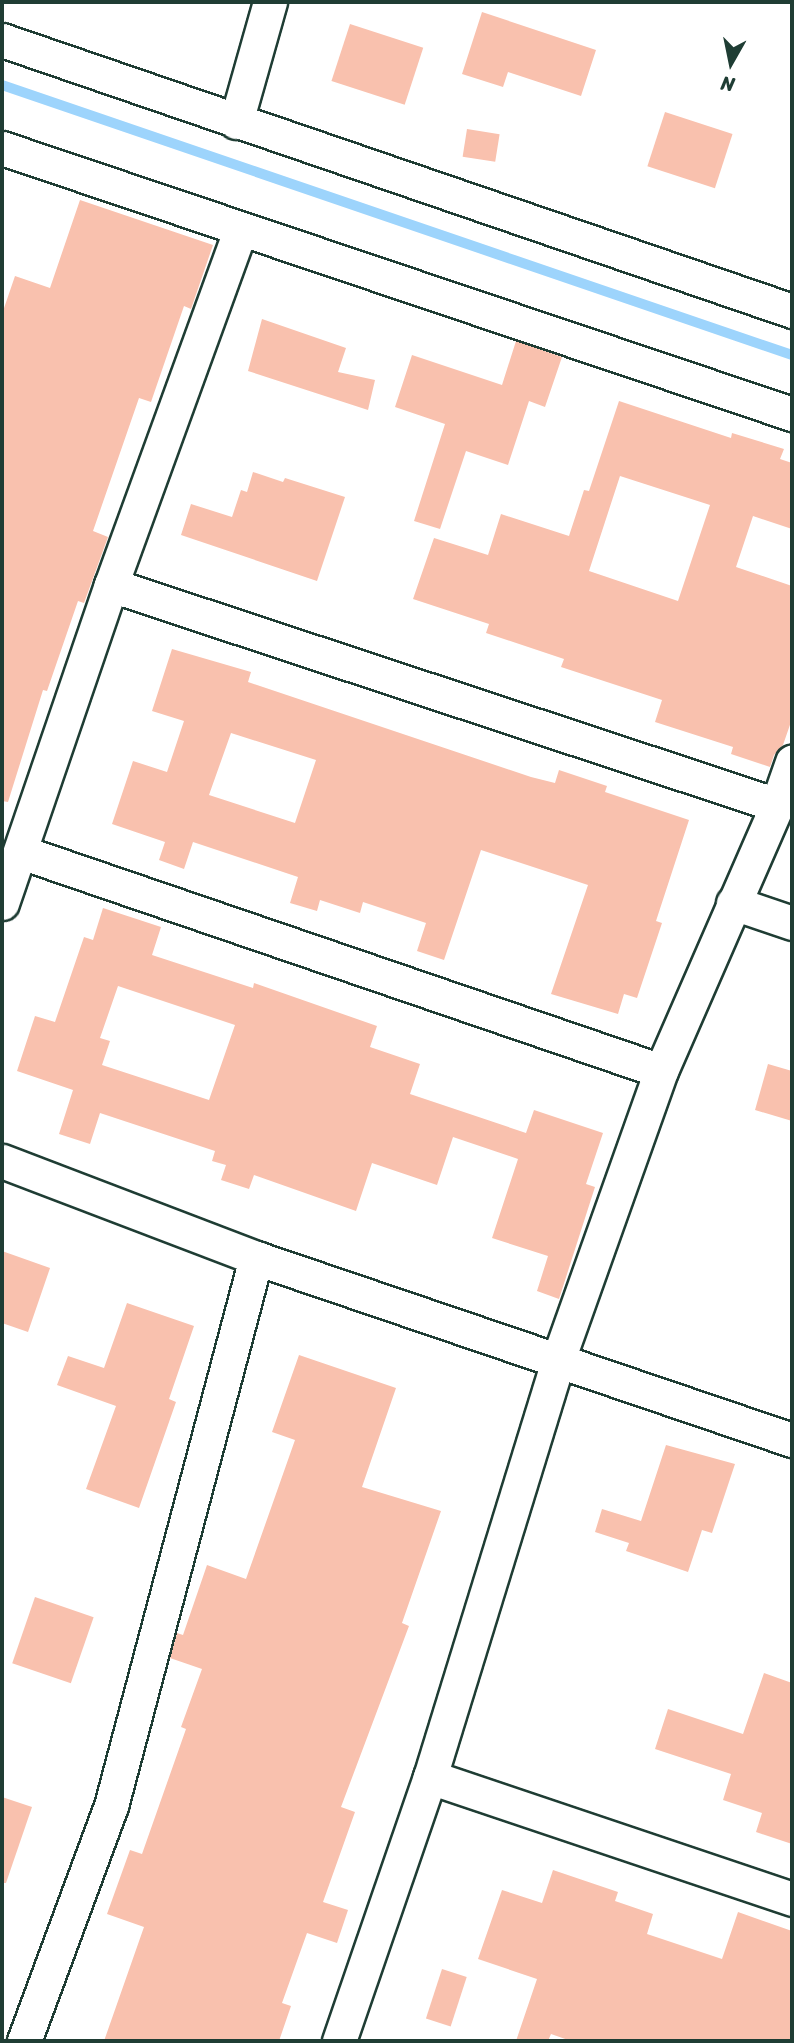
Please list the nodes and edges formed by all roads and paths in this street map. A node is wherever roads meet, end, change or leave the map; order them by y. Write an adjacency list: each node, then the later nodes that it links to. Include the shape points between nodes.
1 (270, 2): 3 (street)
2 (2, 40): 3 (street)
3 (236, 122): 6 (street)
4 (2, 148): 5 (street)
5 (240, 230): 7 (street); 8 (street)
6 (792, 311)
7 (792, 414)
8 (111, 585): 10 (street); 11 (street)
9 (792, 762): 10 (street)
10 (777, 805): 13 (street)
11 (21, 852): 12 (street); 15 (street)
12 (2, 903)
13 (733, 903): 14 (street); 15 (street)
14 (792, 923)
15 (661, 1071): 18 (street)
16 (2, 1161): 17 (street)
17 (256, 1258): 18 (street); 22 (street, via 111,1806)
18 (558, 1360): 19 (street); 20 (street)
19 (792, 1440)
20 (430, 1777): 21 (street); 23 (street)
21 (792, 1899)
22 (24, 2041)
23 (340, 2041)

